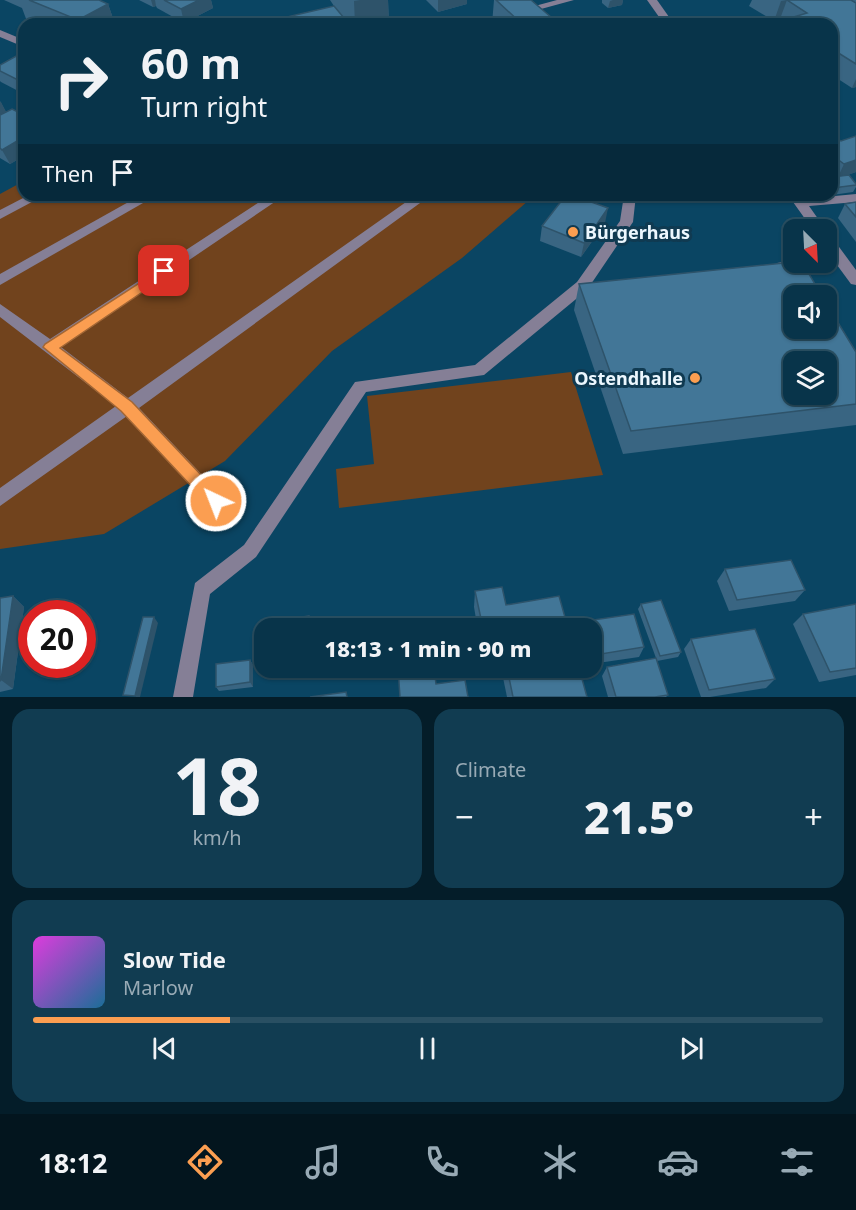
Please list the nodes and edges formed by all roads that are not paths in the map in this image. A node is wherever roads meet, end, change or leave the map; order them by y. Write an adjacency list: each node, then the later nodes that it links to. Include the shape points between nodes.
1 (569, 0): 3 (street)
2 (652, 0): 4 (street)
3 (498, 18)
4 (665, 18)
5 (0, 33): 6 (street)
6 (18, 41)
7 (838, 198): 8 (street)
8 (856, 198)
9 (27, 201): 15 (street)
10 (140, 201): 22 (street)
11 (270, 201): 27 (street)
12 (417, 201): 28 (street)
13 (629, 201): 25 (street, via 626,222)
14 (798, 201): 16 (street)
15 (0, 215)
16 (812, 219)
17 (837, 253): 19 (street)
18 (837, 260): 19 (street)
19 (842, 260): 23 (street)
20 (783, 265): 21 (street)
21 (768, 267)
22 (0, 280)
23 (856, 280)
24 (605, 283): 25 (street)
25 (582, 286): 31 (street, via 479,371 361,386 250,551 202,589)
26 (0, 309): 27 (street)
27 (50, 347): 28 (street)
28 (127, 406): 29 (street); 30 (street)
29 (0, 498)
30 (216, 501)
31 (183, 697)

